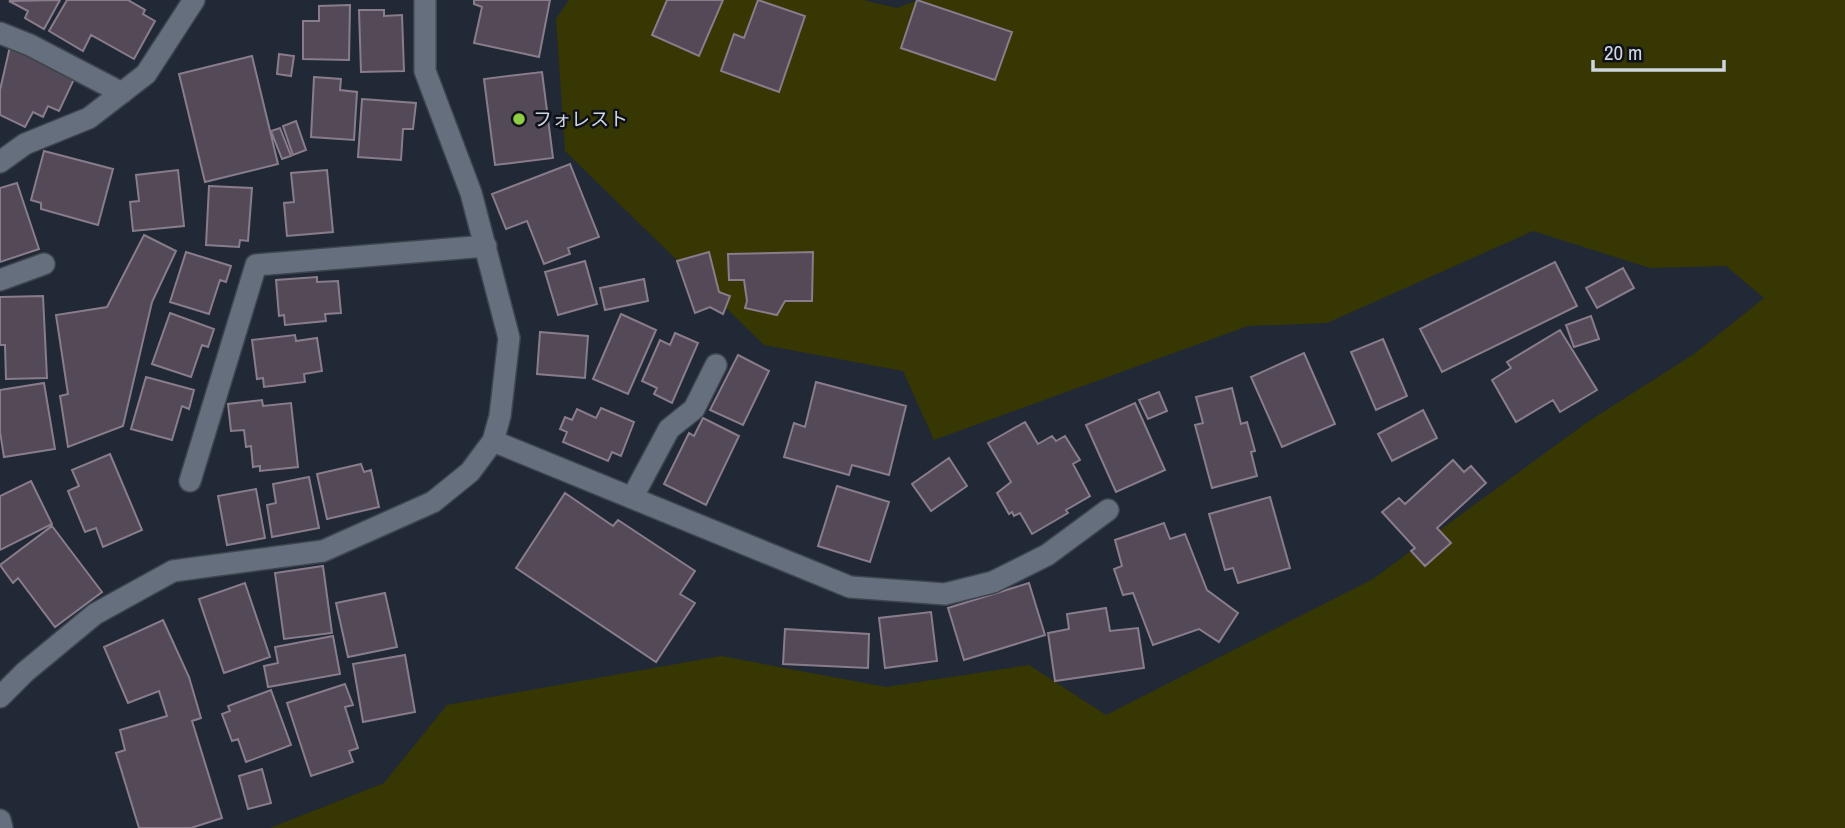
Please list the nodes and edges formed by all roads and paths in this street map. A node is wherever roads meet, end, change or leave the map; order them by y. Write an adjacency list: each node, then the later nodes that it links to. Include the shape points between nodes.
1 (194, 0): 4 (street, via 146,74)
2 (425, 0): 6 (street, via 425,71)
3 (0, 33): 4 (street)
4 (122, 93): 5 (street, via 89,118 25,144)
5 (0, 162)
6 (486, 246): 10 (street, via 509,338); 11 (street, via 256,265)
7 (44, 264): 8 (street)
8 (0, 280)
9 (716, 365): 12 (street, via 694,409 668,429)
10 (493, 441): 12 (street); 14 (street, via 470,472 433,502 323,551 173,571 95,614)
11 (190, 481)
12 (632, 498): 13 (street, via 850,587 945,594 993,582 1047,555)
13 (1108, 510)
14 (0, 696)
15 (0, 820): 16 (street)
16 (2, 828)

